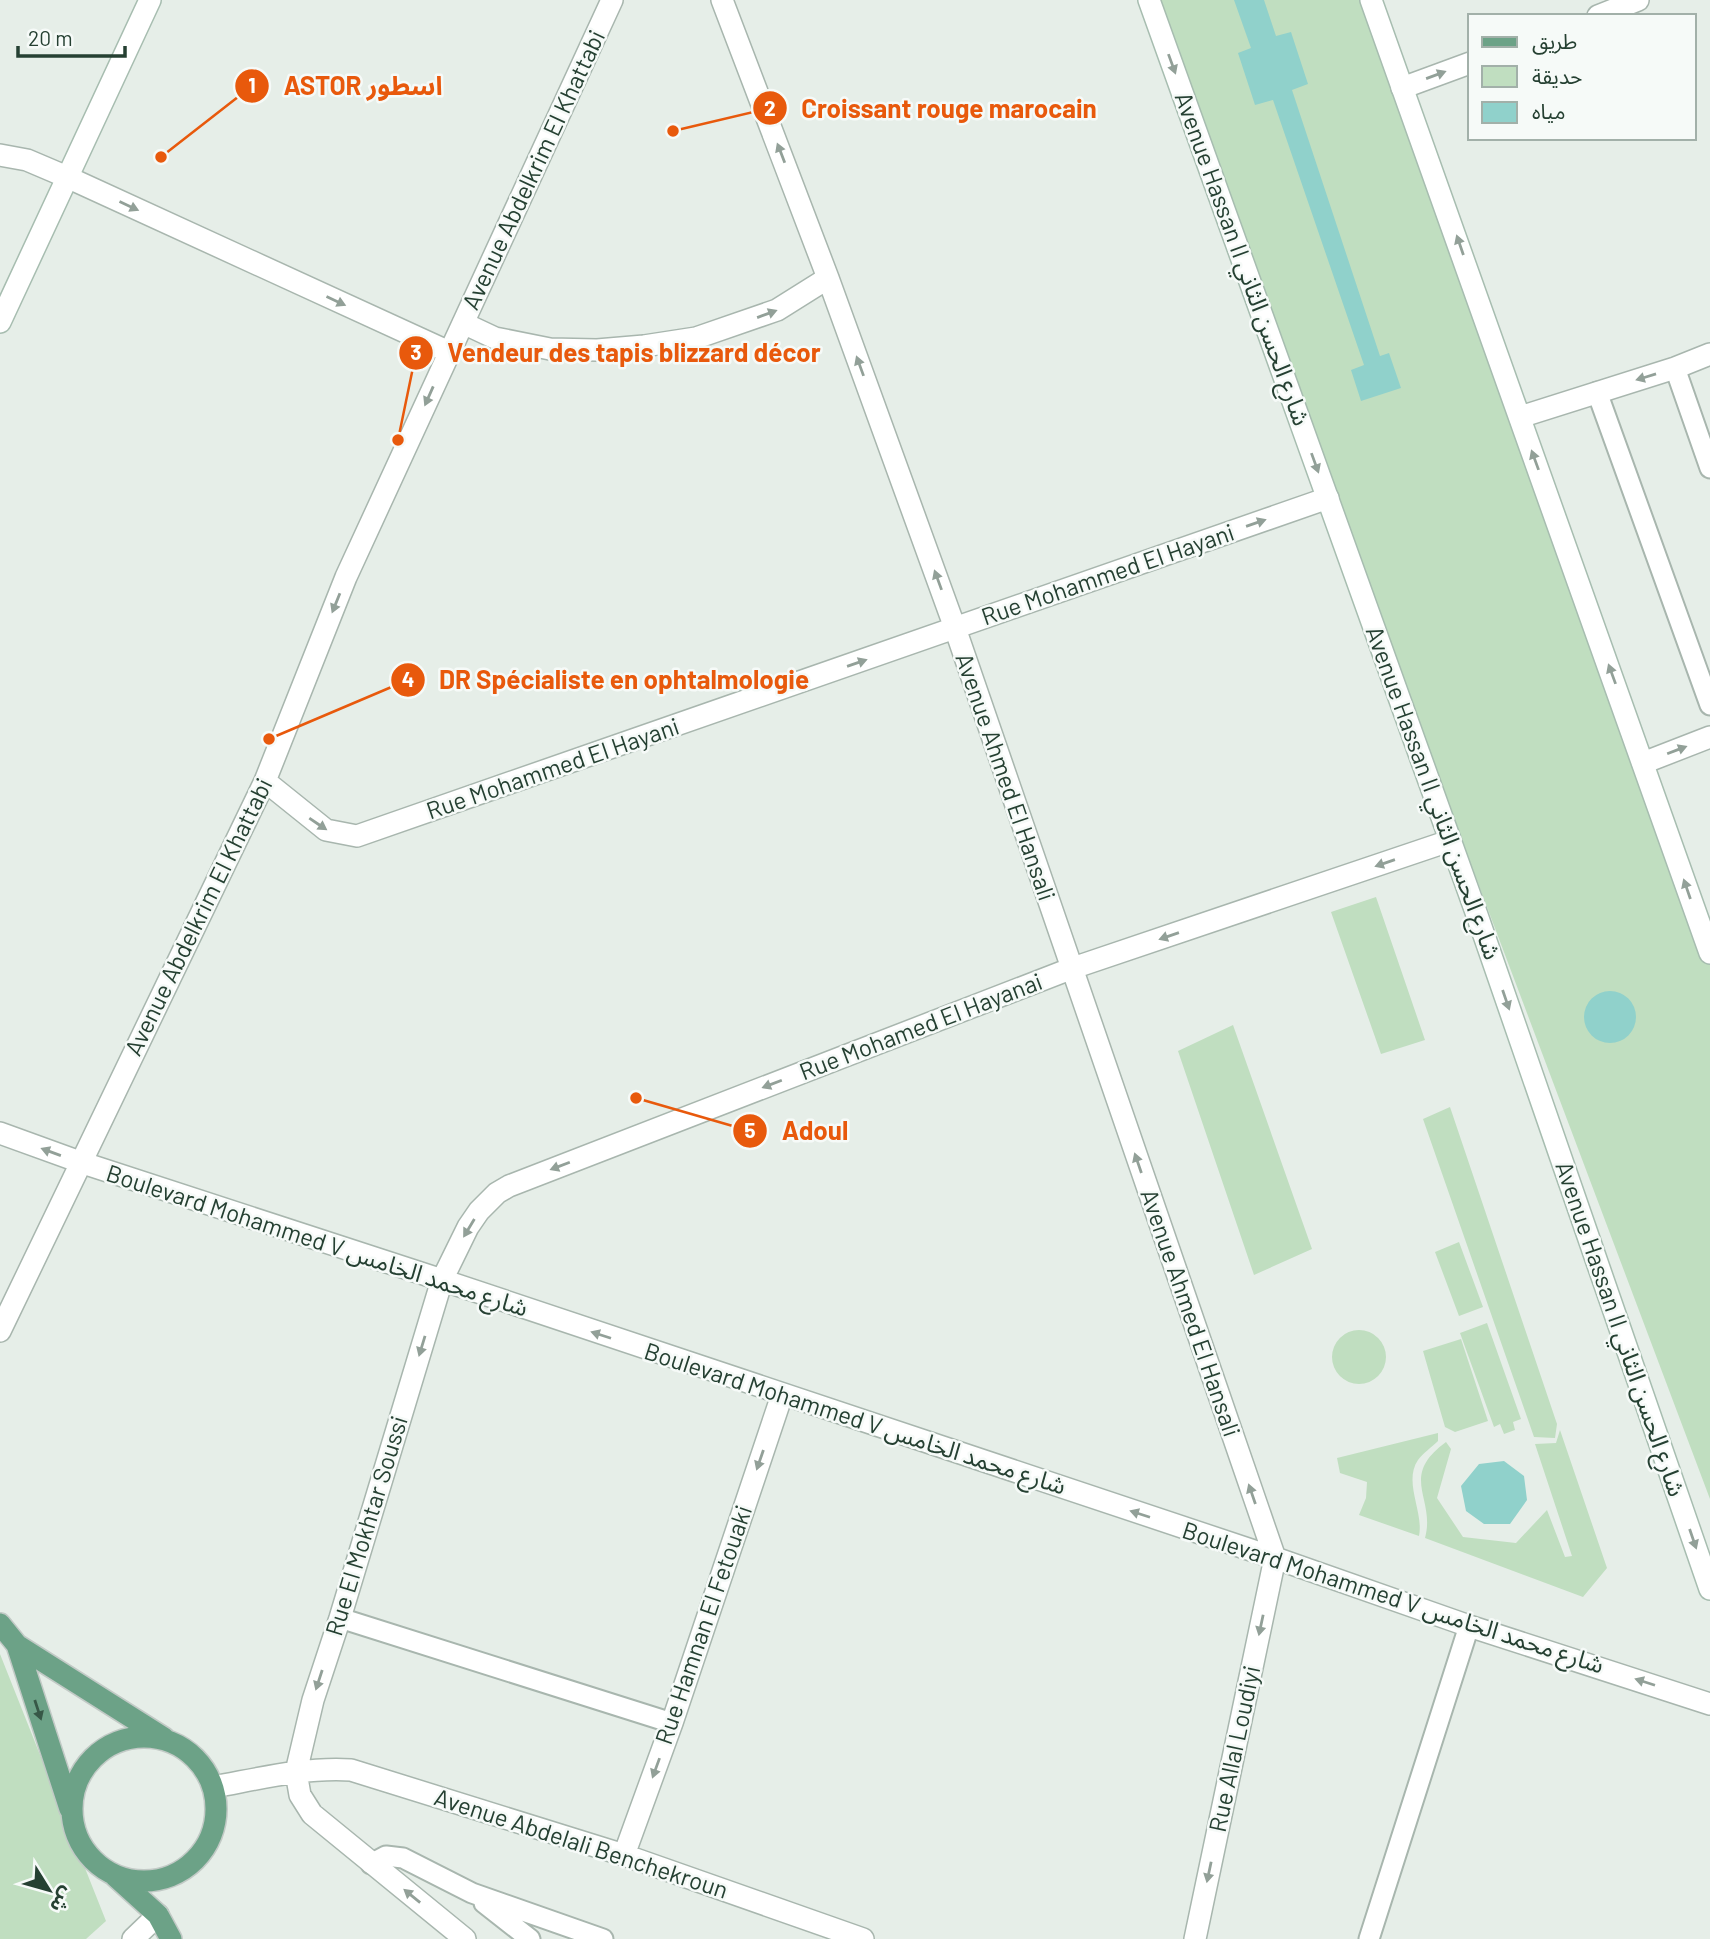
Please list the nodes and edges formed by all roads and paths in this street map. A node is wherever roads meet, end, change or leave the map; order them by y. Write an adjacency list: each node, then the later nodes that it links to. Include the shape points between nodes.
1 (150, 0): 11 (street)
2 (612, 0): 14 (street, Avenue Abdelkrim El Khattabi)
3 (722, 0): 12 (street, Avenue Ahmed El Hansali, one-way to 3)
4 (1149, 0): 21 (street, Avenue Hassan II شارع الحسن الثاني, one-way to 21)
5 (1371, 0): 9 (street)
6 (1638, 0): 7 (street)
7 (1603, 14)
8 (1468, 64): 9 (street, one-way to 8)
9 (1402, 88): 19 (street, one-way to 9)
10 (0, 155): 11 (street, via 27,160)
11 (67, 177): 13 (street); 15 (street, one-way to 15)
12 (828, 278): 14 (street, one-way to 12, via 495,338 550,348 644,346 696,338 777,310); 22 (street, Avenue Ahmed El Hansali, one-way to 12)
13 (0, 322)
14 (463, 323): 15 (street, Avenue Abdelkrim El Khattabi)
15 (449, 352): 26 (street, Avenue Abdelkrim El Khattabi, one-way to 26, via 346,577)
16 (1710, 354): 17 (street)
17 (1675, 368): 18 (street, one-way to 18); 20 (lane)
18 (1597, 391): 19 (street); 23 (lane)
19 (1520, 417): 25 (street, one-way to 19)
20 (1710, 468)
21 (1328, 498): 22 (street, Rue Mohammed El Hayani, one-way to 21); 27 (street, Avenue Hassan II شارع الحسن الثاني)
22 (955, 628): 26 (street, Rue Mohammed El Hayani, one-way to 22, via 326,830 357,836); 29 (street, Avenue Ahmed El Hansali)
23 (1710, 705)
24 (1710, 737): 25 (street, one-way to 24)
25 (1643, 763): 28 (street, one-way to 25)
26 (265, 780): 31 (street, Avenue Abdelkrim El Khattabi)
27 (1449, 841): 29 (street, Rue Mohamed El Hayanai, one-way to 29); 36 (street, Avenue Hassan II شارع الحسن الثاني, one-way to 36)
28 (1710, 953)
29 (1070, 969): 32 (street, Rue Mohamed El Hayanai, one-way to 32, via 509,1186 479,1211); 35 (street, Avenue Ahmed El Hansali, one-way to 29)
30 (0, 1133): 31 (street, Boulevard Mohammed V شارع محمد الخامس, one-way to 30)
31 (80, 1162): 32 (street, Boulevard Mohammed V شارع محمد الخامس); 33 (street, Avenue Abdelkrim El Khattabi)
32 (442, 1280): 34 (street, Boulevard Mohammed V شارع محمد الخامس, one-way to 32); 37 (street, Rue El Mokhtar Soussi, one-way to 37)
33 (0, 1331)
34 (782, 1395): 35 (street, Boulevard Mohammed V شارع محمد الخامس, one-way to 34); 42 (street, Rue Hamnan El Fetouaki, one-way to 42)
35 (1275, 1558): 39 (street, Boulevard Mohammed V شارع محمد الخامس); 59 (street, Rue Allal Loudiyi, one-way to 59)
36 (1710, 1589)
37 (340, 1618): 42 (lane); 44 (street, Rue El Mokhtar Soussi, one-way to 44)
38 (0, 1624): 40 (main road)
39 (1469, 1626): 41 (street, Boulevard Mohammed V شارع محمد الخامس, one-way to 39); 60 (lane)
40 (17, 1644): 43 (main road); 46 (main road, one-way to 46)
41 (1710, 1704)
42 (672, 1723): 47 (street, Rue Hamnan El Fetouaki, one-way to 47)
43 (169, 1741): 45 (main road, via 194,1756); 46 (main road, via 133,1738 99,1752 78,1781)
44 (296, 1772): 45 (street, Avenue Abdelali Benchekroun); 47 (street, Avenue Abdelali Benchekroun, via 351,1770); 48 (street, via 300,1796 312,1814)
45 (213, 1787): 50 (main road, via 215,1823 208,1840 198,1856)
46 (72, 1817): 49 (main road, via 85,1851)
47 (624, 1855): 58 (street, Avenue Abdelali Benchekroun)
48 (371, 1864): 51 (lane, via 386,1856 403,1858); 55 (street, one-way to 48)
49 (114, 1874): 50 (main road, via 132,1880); 52 (main road)
50 (168, 1877): 52 (main road)
51 (472, 1893): 56 (lane); 57 (lane)
52 (159, 1915): 53 (street); 54 (main road)
53 (132, 1939)
54 (172, 1939)
55 (465, 1939)
56 (530, 1939)
57 (603, 1939)
58 (863, 1939)
59 (1195, 1939)
60 (1369, 1939)

